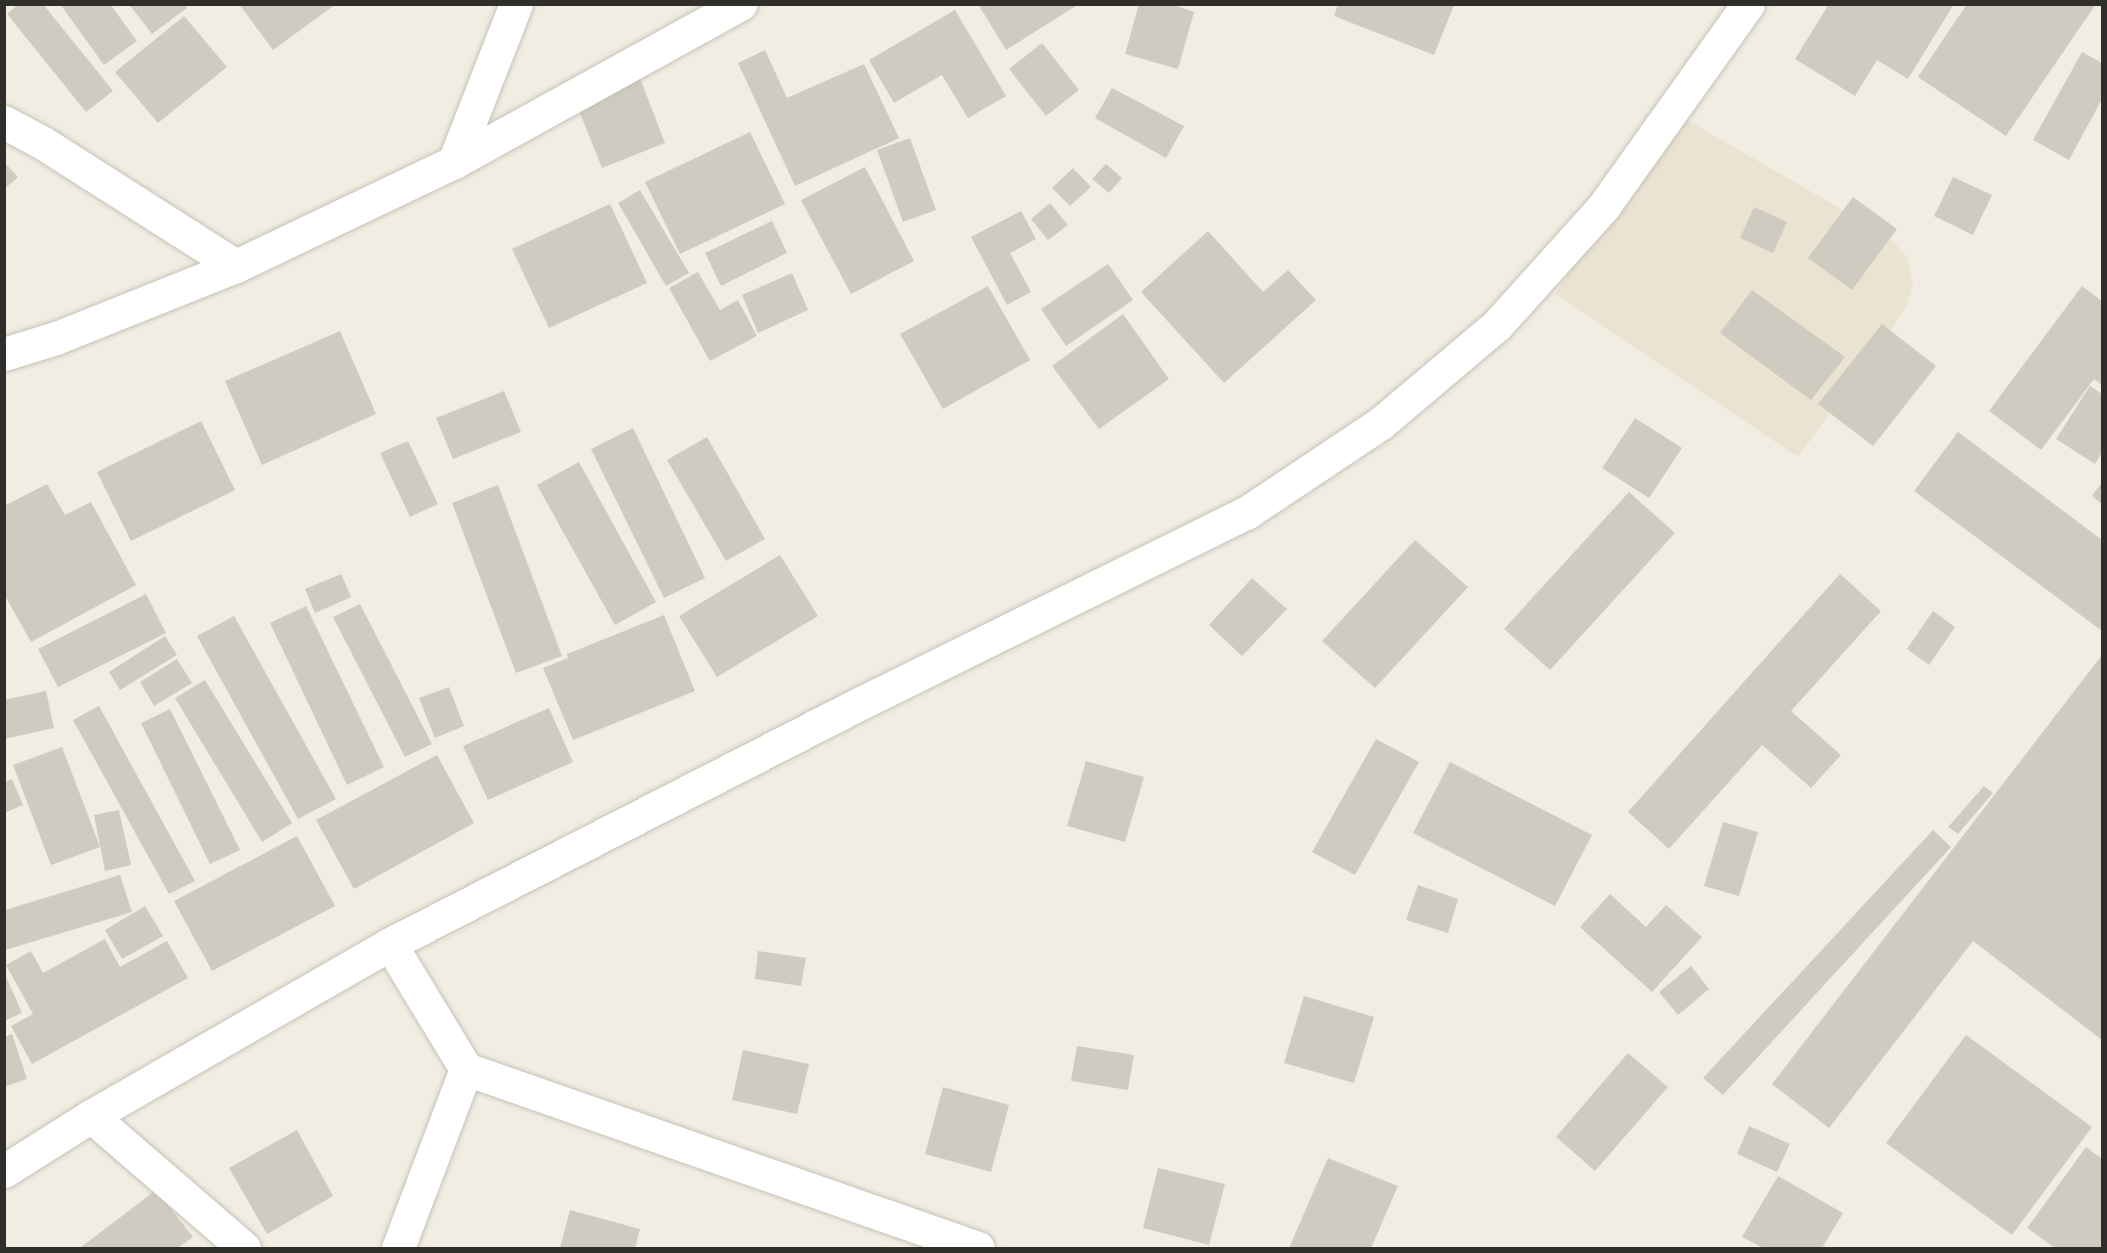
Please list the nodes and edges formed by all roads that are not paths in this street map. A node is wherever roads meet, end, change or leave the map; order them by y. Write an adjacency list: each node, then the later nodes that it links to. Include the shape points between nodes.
1 (516, 4): 5 (street)
2 (740, 4): 5 (street)
3 (1748, 4): 8 (street, via 1604,206 1497,325 1381,423 1246,513 851,708)
4 (4, 122): 6 (street)
5 (454, 162): 6 (street)
6 (236, 266): 7 (street, via 56,338)
7 (4, 354)
8 (390, 944): 9 (street); 10 (street)
9 (466, 1069): 13 (street); 14 (street)
10 (91, 1116): 11 (street); 12 (street)
11 (4, 1171)
12 (244, 1248)
13 (398, 1248)
14 (978, 1248)

